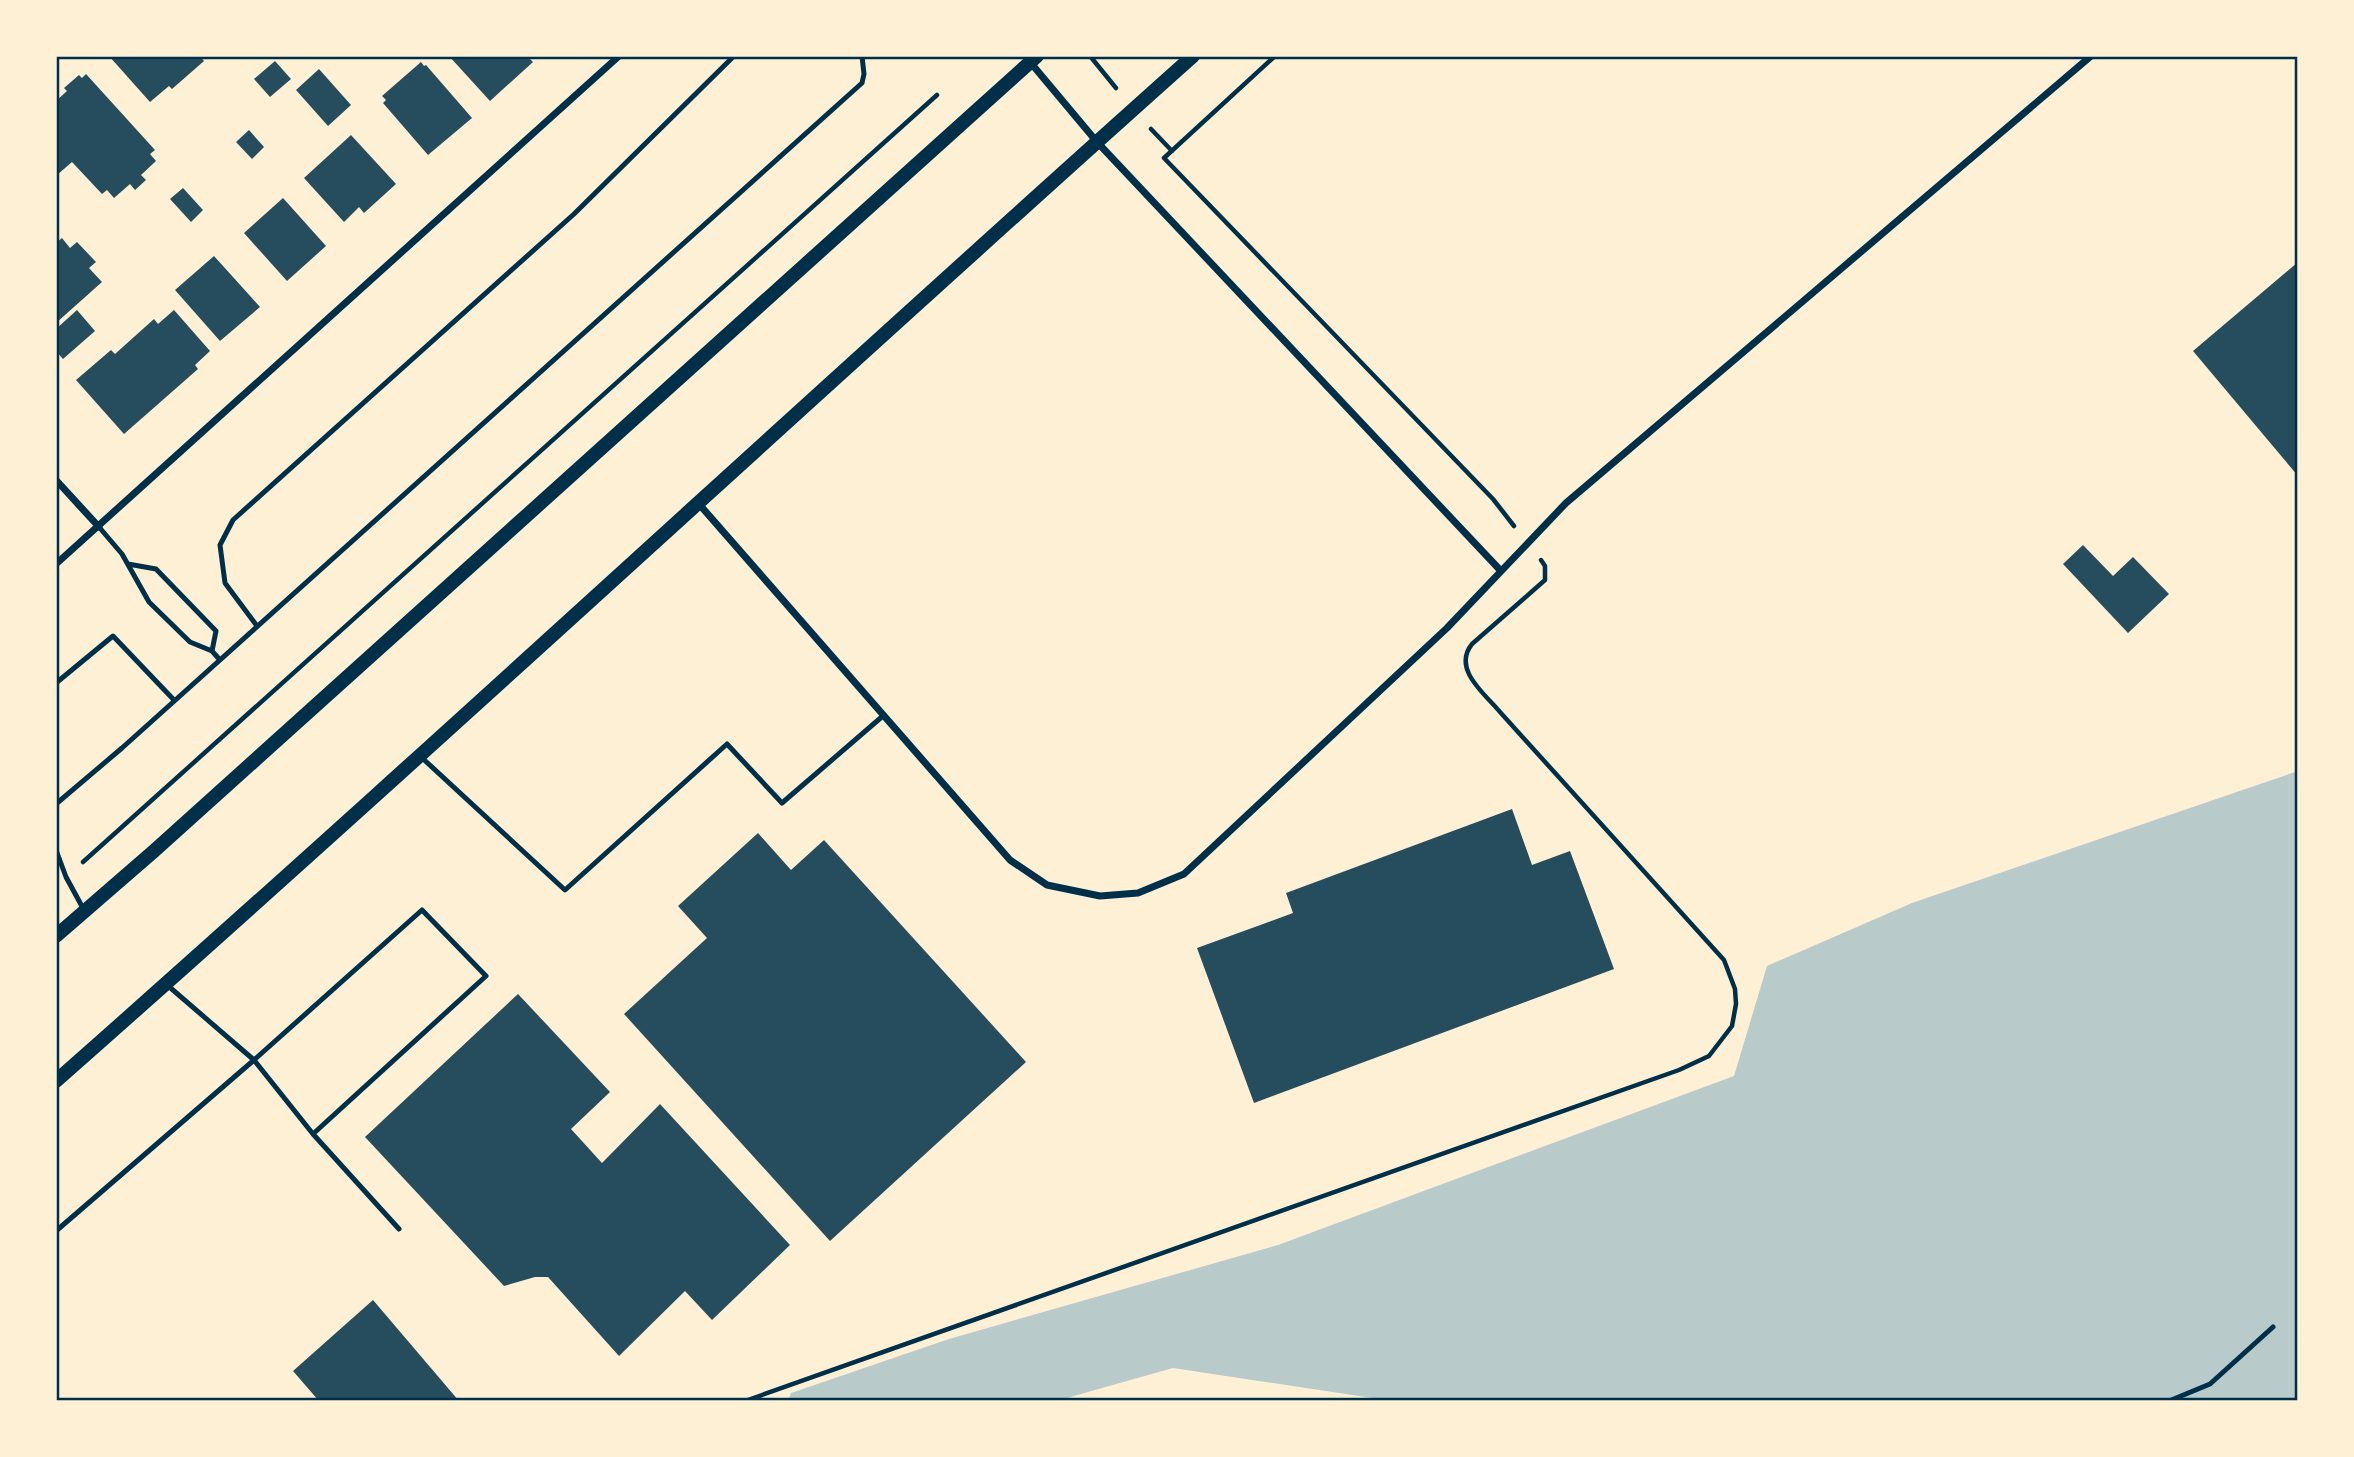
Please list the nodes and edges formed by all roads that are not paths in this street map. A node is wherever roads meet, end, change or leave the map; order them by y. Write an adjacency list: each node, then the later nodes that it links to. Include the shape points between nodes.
1 (619, 56): 10 (street)
2 (734, 56): 14 (lane, via 574,214 233,520 220,545 225,583)
3 (862, 56): 14 (lane, via 862,83)
4 (1193, 56): 7 (main road)
5 (2091, 56): 13 (street, via 1566,503)
6 (1031, 58): 7 (street); 23 (main road)
7 (1097, 142): 9 (main road); 13 (street)
8 (56, 480): 10 (street)
9 (699, 504): 19 (street); 20 (main road)
10 (99, 527): 11 (street); 12 (lane)
11 (56, 564)
12 (128, 564): 15 (lane, via 149,602 190,642); 15 (lane, via 156,569 192,604 216,631)
13 (1500, 570): 19 (street, via 1447,628 1184,874 1138,892 1100,896 1047,885 1010,860)
14 (257, 626): 16 (lane)
15 (212, 651): 16 (lane)
16 (220, 660): 18 (lane)
17 (56, 683): 18 (lane, via 113,636)
18 (174, 700): 21 (lane)
19 (884, 715): 20 (lane, via 782,803 727,744 565,891)
20 (420, 756): 25 (main road)
21 (56, 804)
22 (56, 850): 23 (lane)
23 (85, 911): 24 (main road)
24 (56, 936)
25 (166, 984): 26 (lane); 27 (main road)
26 (254, 1060): 28 (lane); 28 (lane, via 422,910 486,976); 30 (lane)
27 (56, 1081)
28 (313, 1134): 29 (lane)
29 (399, 1229)
30 (56, 1231)
31 (2273, 1327): 32 (lane, via 2210,1384)
32 (2168, 1401)

